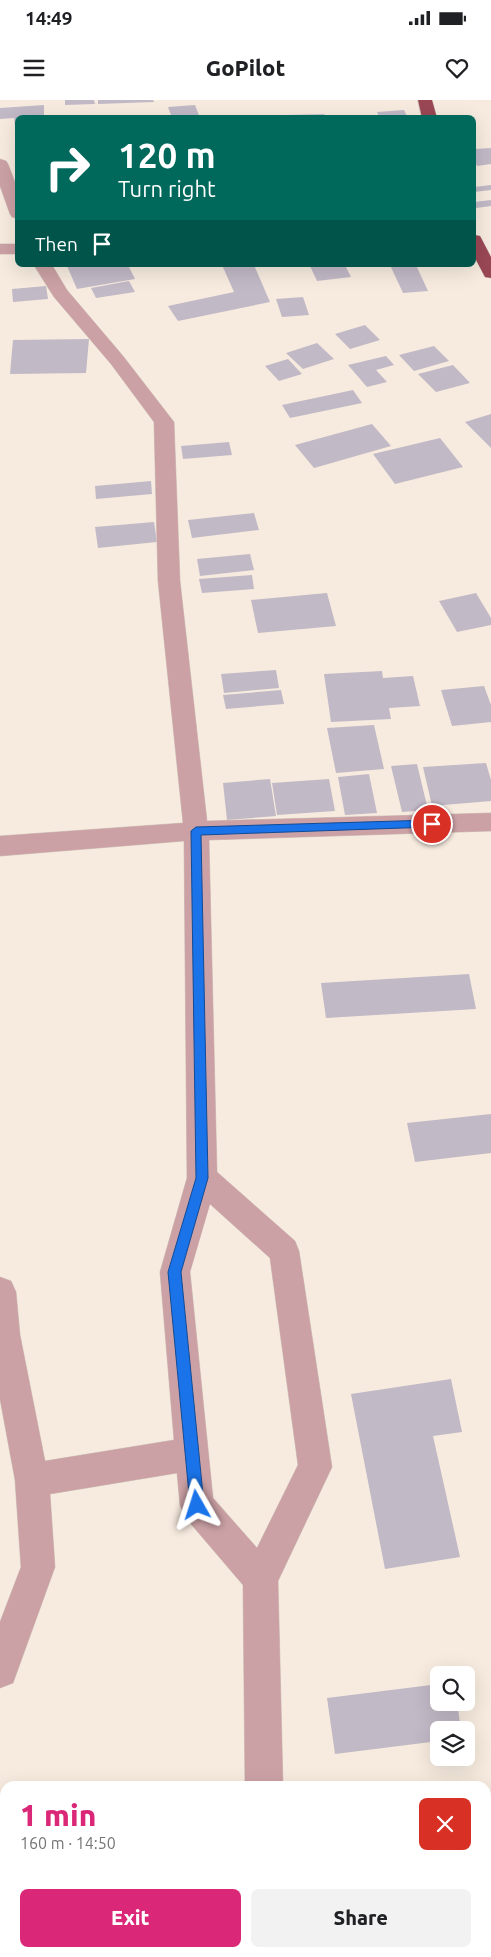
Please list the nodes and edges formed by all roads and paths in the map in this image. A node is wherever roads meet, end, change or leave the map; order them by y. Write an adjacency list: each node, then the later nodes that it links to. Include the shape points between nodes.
1 (425, 100): 2 (highway)
2 (429, 115)
3 (0, 164): 4 (street)
4 (15, 206)
5 (476, 244): 9 (highway)
6 (15, 249): 7 (street)
7 (0, 250)
8 (44, 267): 11 (street, via 60,293 118,360 164,422 169,581)
9 (491, 273)
10 (491, 822): 11 (street)
11 (196, 831): 12 (street); 13 (street)
12 (0, 846)
13 (202, 1178): 15 (street, via 175,1272); 17 (street, via 284,1251 316,1466)
14 (0, 1292): 16 (street, via 4,1335)
15 (192, 1454): 16 (street); 17 (street, via 197,1505)
16 (32, 1480): 18 (street, via 38,1567)
17 (260, 1579): 19 (street)
18 (0, 1670)
19 (264, 1781)

